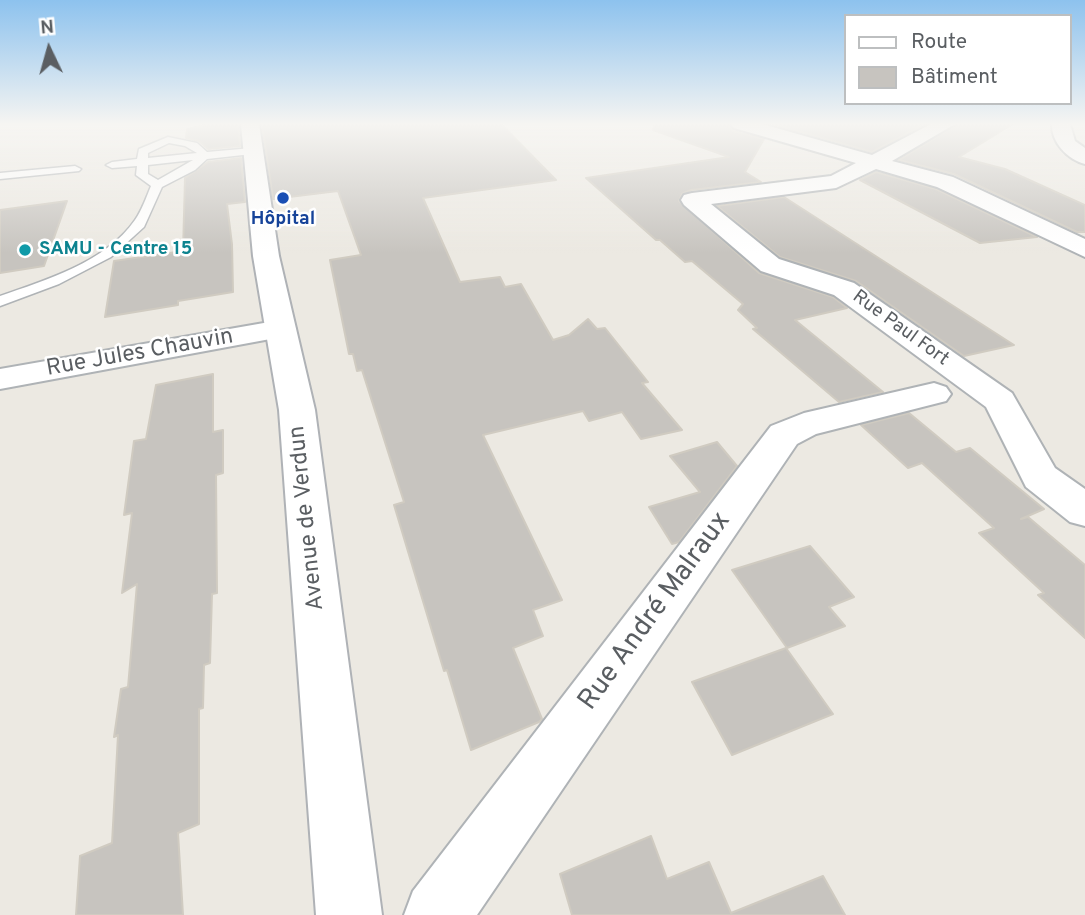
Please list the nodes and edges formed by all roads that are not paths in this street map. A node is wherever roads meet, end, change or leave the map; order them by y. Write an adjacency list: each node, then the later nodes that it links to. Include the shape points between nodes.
1 (141, 167): 8 (lane, via 142,175)
2 (192, 167): 8 (lane)
3 (254, 167): 11 (street, Avenue de Verdun)
4 (864, 167): 14 (street, Rue Paul Fort, via 836,182 692,200 770,265 845,289 1000,401 1040,477)
5 (889, 167): 9 (street, via 945,182)
6 (75, 169): 7 (lane)
7 (1, 174)
8 (157, 185): 10 (lane, via 136,229 100,259)
9 (1085, 249)
10 (0, 301)
11 (281, 330): 12 (street, Rue Jules Chauvin); 15 (street, Avenue de Verdun, via 297,410)
12 (0, 379)
13 (934, 394): 16 (street, Rue André Malraux, via 804,425 784,435)
14 (1085, 511)
15 (349, 915)
16 (437, 915)

